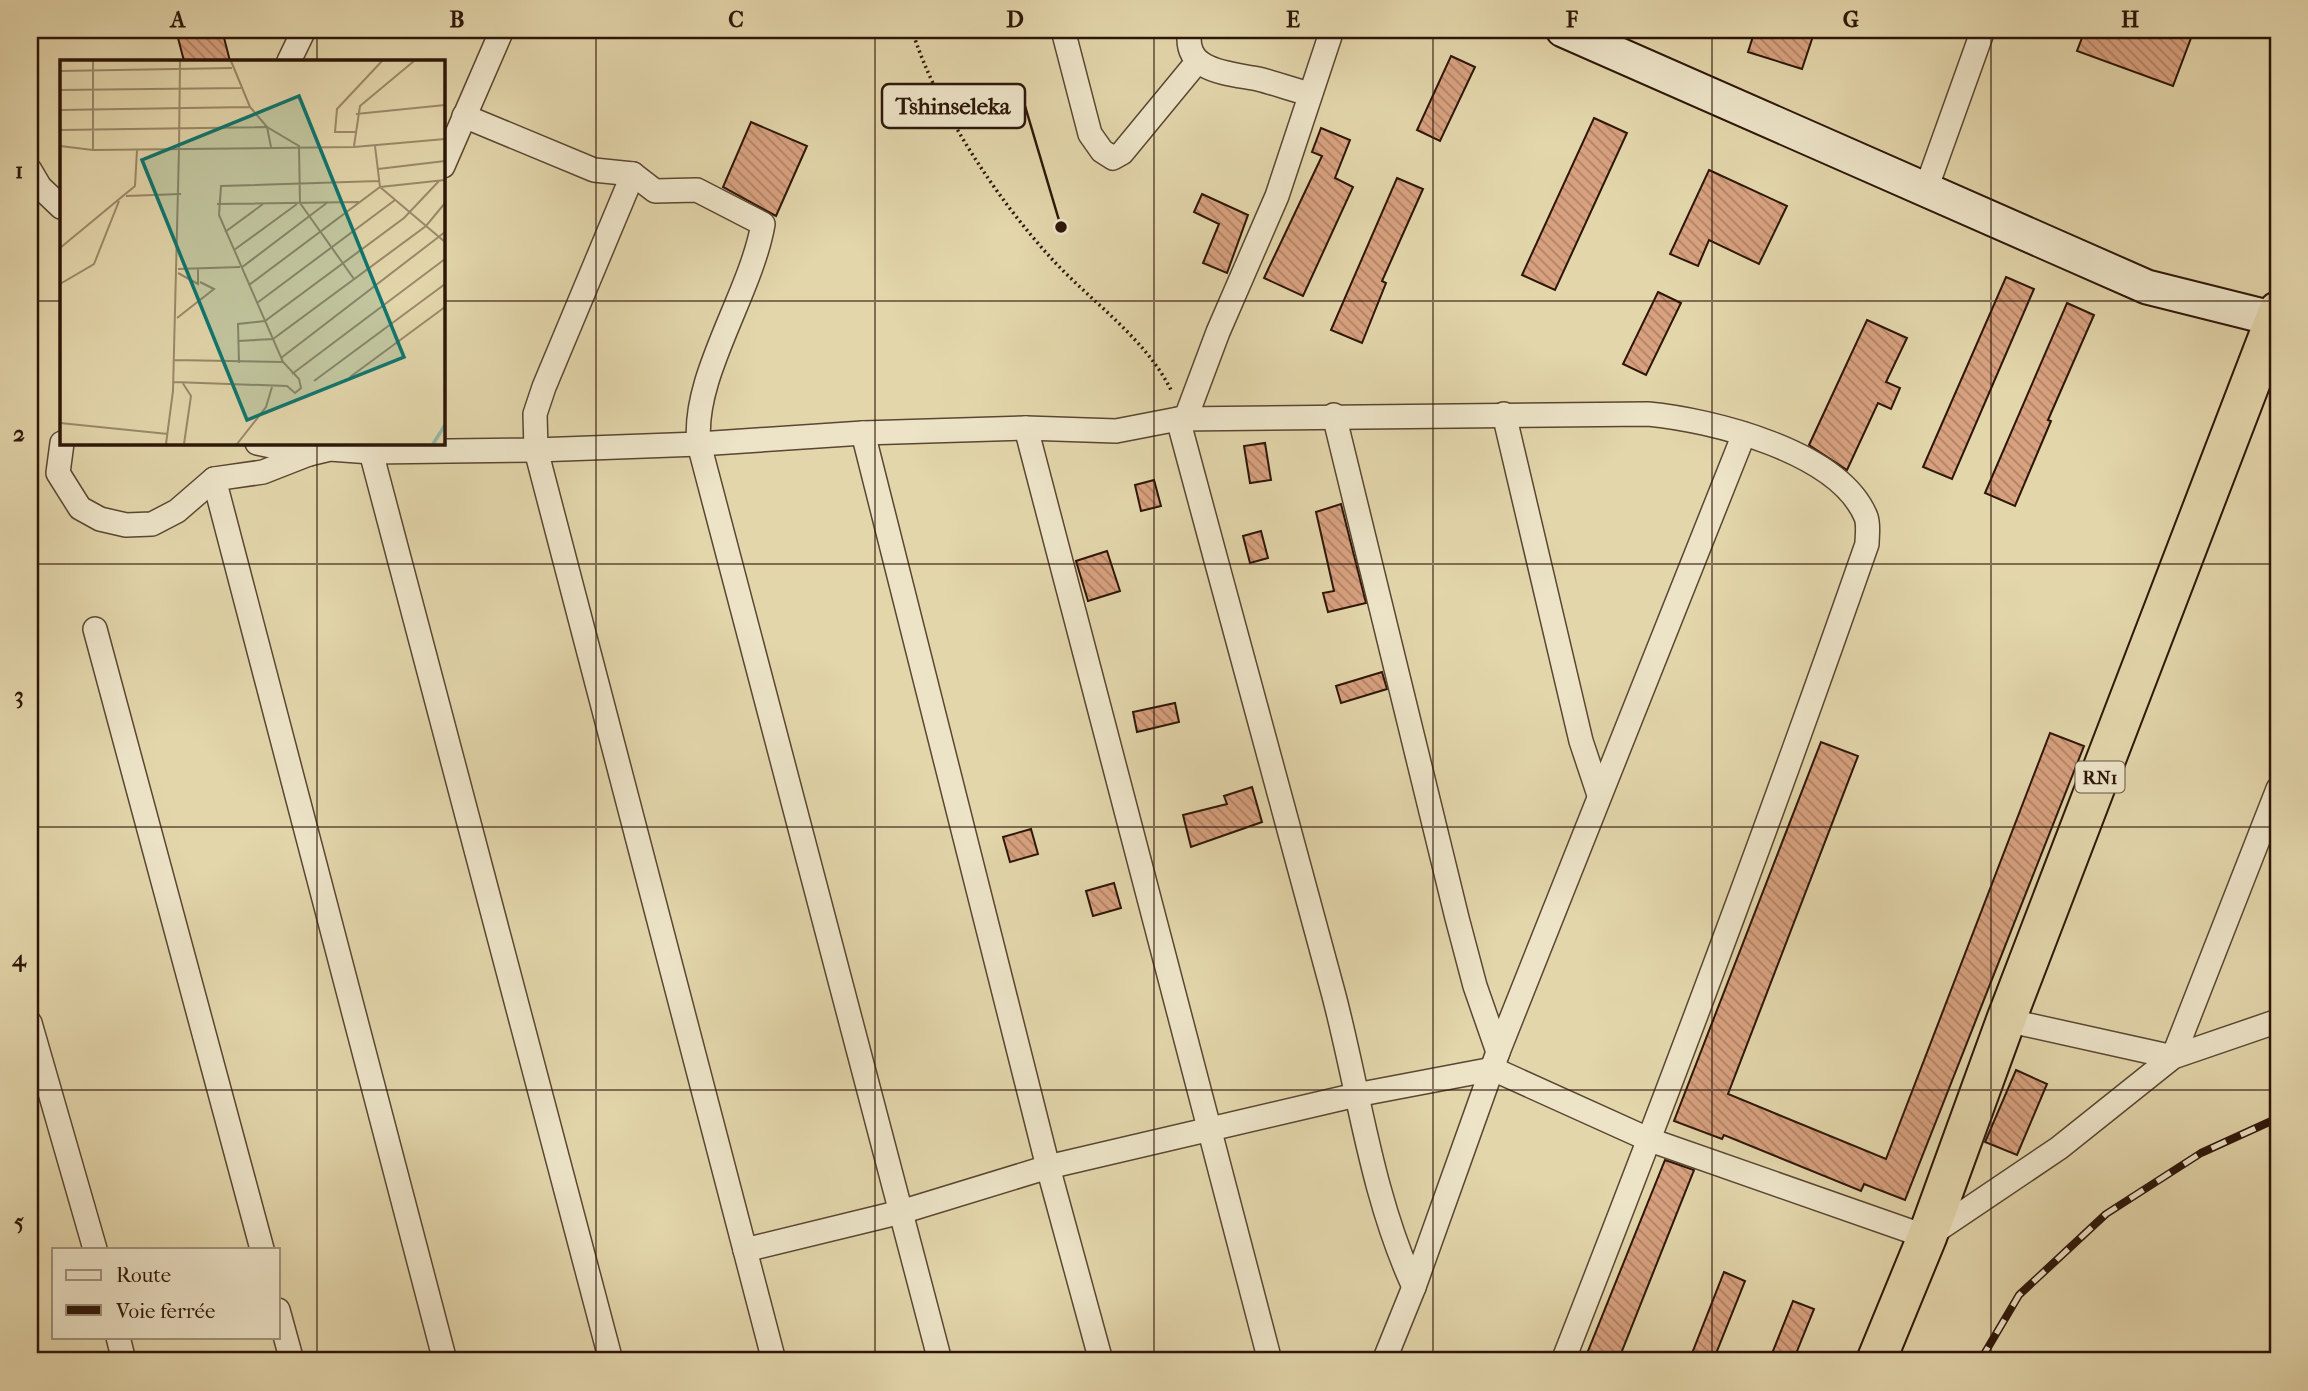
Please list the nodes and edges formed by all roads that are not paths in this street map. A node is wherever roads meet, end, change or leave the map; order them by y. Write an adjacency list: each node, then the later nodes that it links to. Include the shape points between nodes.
1 (303, 30): 8 (street)
2 (502, 30): 11 (street)
3 (1063, 30): 9 (street, via 1090,135 1113,158)
4 (1190, 30): 9 (street, via 1188,41)
5 (1332, 30): 10 (street)
6 (1563, 30): 15 (street)
7 (1983, 30): 15 (street)
8 (289, 60)
9 (1197, 62): 10 (street, via 1213,71)
10 (1310, 94): 20 (street, via 1277,196)
11 (464, 116): 12 (street); 14 (street, via 594,170)
12 (444, 164)
13 (30, 170): 16 (street)
14 (633, 174): 26 (street, via 655,191 697,190 763,224 760,244 699,404); 28 (street, via 544,387 535,414)
15 (1926, 189): 17 (street, via 2147,287)
16 (60, 205)
17 (2277, 315): 34 (highway, RN1)
18 (1504, 414): 19 (street); 23 (street, via 1647,414 1692,418); 33 (street, via 1581,741)
19 (1334, 415): 20 (street); 38 (street)
20 (1181, 419): 21 (street, via 1116,431); 39 (street, via 1334,995)
21 (1026, 428): 22 (street); 40 (street)
22 (863, 433): 26 (street); 42 (street)
23 (1744, 434): 33 (street); 41 (street, via 1831,475 1856,500 1867,520 1867,544)
24 (62, 444): 30 (street, via 58,472 80,508 100,519 152,524 177,511)
25 (270, 444): 27 (street)
26 (699, 444): 28 (street); 43 (street)
27 (324, 448): 29 (street); 30 (street, via 263,472)
28 (536, 450): 29 (street); 47 (street)
29 (371, 452): 54 (street)
30 (214, 480): 53 (street)
31 (95, 629): 46 (street)
32 (2278, 789): 37 (street)
33 (1599, 795): 38 (street)
34 (2006, 1020): 37 (street); 44 (highway, RN1)
35 (2278, 1021): 37 (street)
36 (30, 1023): 45 (street)
37 (2173, 1057): 44 (street, via 2059,1148)
38 (1496, 1060): 39 (street); 41 (street); 48 (street)
39 (1356, 1095): 40 (street); 48 (street, via 1386,1214)
40 (1208, 1130): 42 (street); 58 (street)
41 (1650, 1140): 44 (street); 60 (street)
42 (1048, 1167): 43 (street); 57 (street)
43 (901, 1212): 47 (street); 56 (street)
44 (1927, 1237): 61 (highway, RN1)
45 (95, 1248)
46 (262, 1248)
47 (745, 1250): 55 (street)
48 (1414, 1287): 59 (street)
49 (280, 1317): 52 (street)
50 (118, 1338): 51 (street)
51 (124, 1361)
52 (292, 1361)
53 (445, 1361)
54 (611, 1361)
55 (774, 1361)
56 (940, 1361)
57 (1101, 1361)
58 (1270, 1361)
59 (1384, 1361)
60 (1563, 1361)
61 (1876, 1361)

